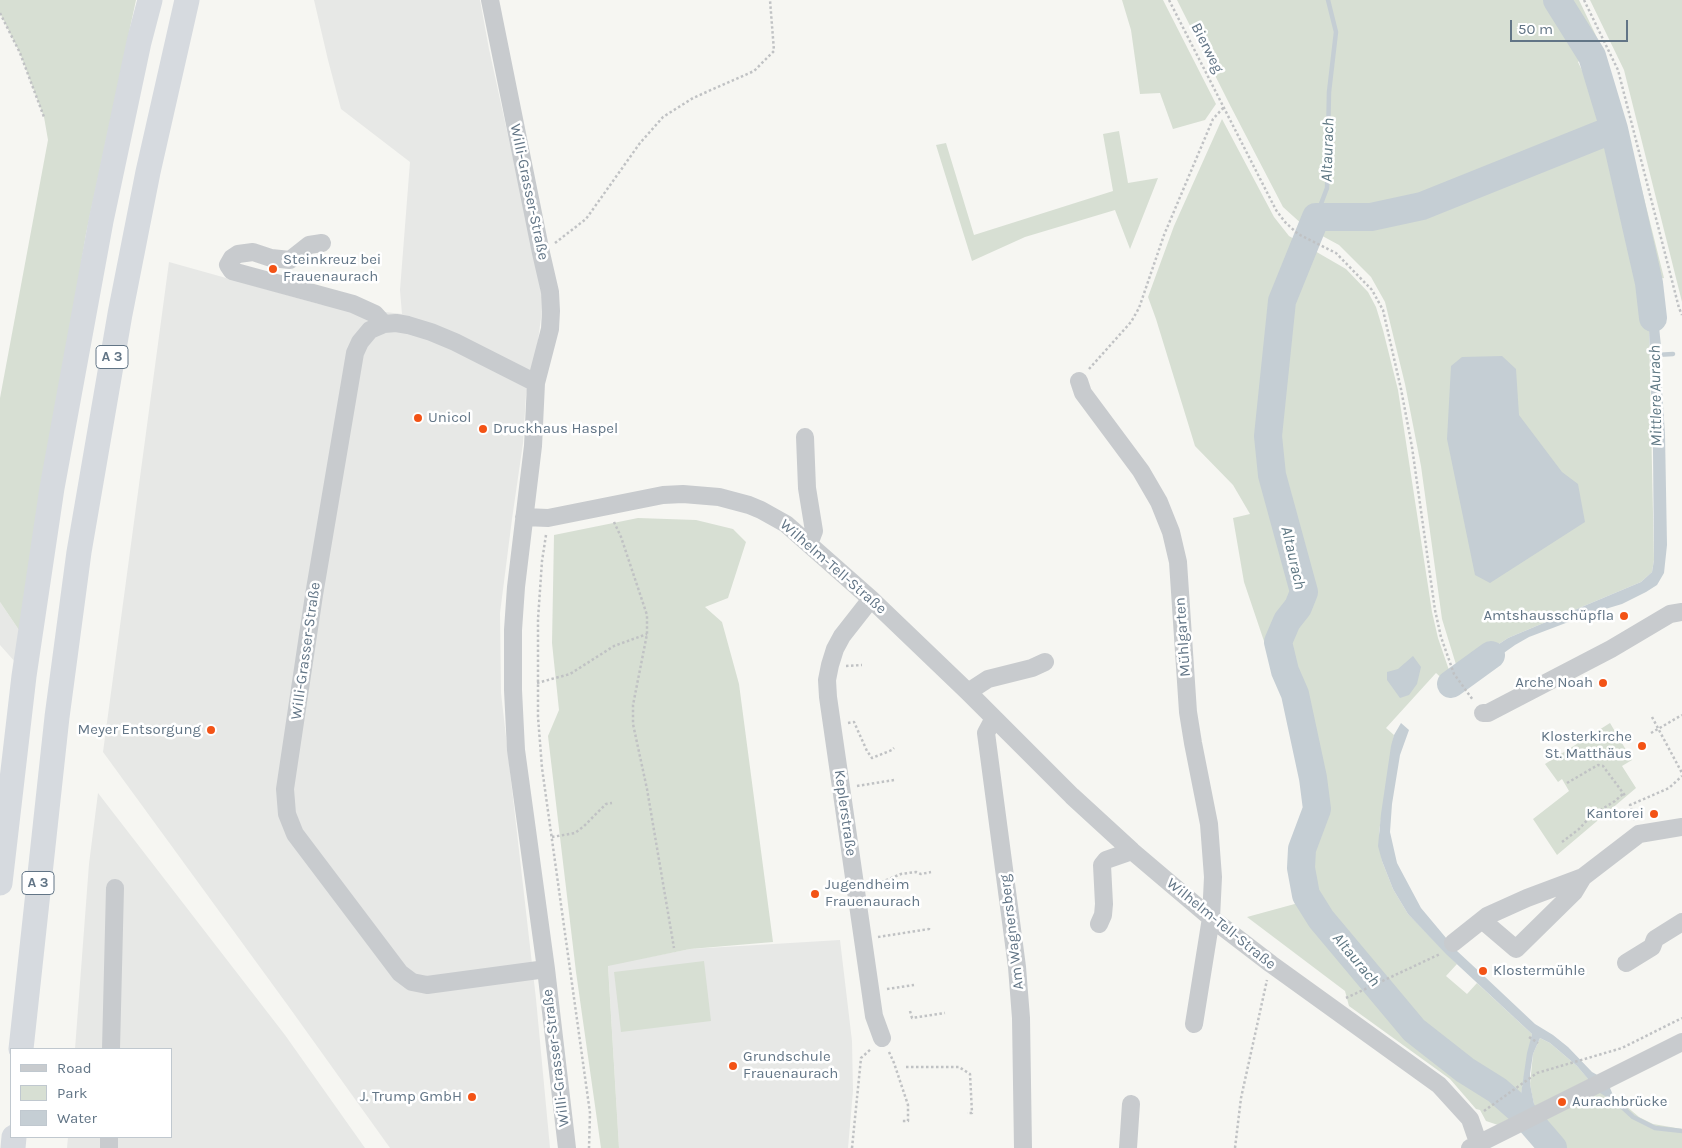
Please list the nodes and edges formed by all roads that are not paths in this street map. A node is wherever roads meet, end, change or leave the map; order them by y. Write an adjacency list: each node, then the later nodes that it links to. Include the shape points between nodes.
1 (150, 0): 20 (highway, A 3, via 101,221 55,469 24,676)
2 (187, 0): 32 (highway, A 3, via 120,314 81,543 57,717)
3 (490, 0): 7 (street, Willi-Grasser-Straße, via 550,292 550,328)
4 (322, 243): 5 (street, via 309,245 290,260 253,252 238,254 228,265 232,270 353,304 376,314)
5 (384, 324): 7 (street, via 396,322 431,332); 28 (street, Willi-Grasser-Straße, via 370,330 355,352 312,604 286,789 287,814 295,834 400,973 412,982 427,985)
6 (1079, 380): 22 (street, Mühlgarten, via 1083,393 1141,471 1171,532 1178,562 1188,712 1208,824 1213,877)
7 (536, 383): 9 (street, Willi-Grasser-Straße, via 533,446)
8 (805, 438): 10 (street, via 807,488 814,531)
9 (524, 517): 10 (street, Wilhelm-Tell-Straße, via 548,518 663,495 719,497 762,510 786,524); 28 (street, Willi-Grasser-Straße, via 513,630 513,690 516,750)
10 (809, 544): 11 (street, Wilhelm-Tell-Straße)
11 (871, 599): 14 (street, Wilhelm-Tell-Straße); 30 (street, Keplerstraße, via 835,649 830,664 828,697 870,991)
12 (1682, 612): 15 (street, via 1670,614 1611,649)
13 (1045, 662): 14 (street, via 988,679)
14 (968, 692): 16 (street, Wilhelm-Tell-Straße)
15 (1484, 713)
16 (994, 718): 18 (street, Wilhelm-Tell-Straße); 37 (street, Am Wagnersberg, via 986,733 1017,967 1022,1032)
17 (1682, 827): 19 (street, via 1639,834)
18 (1132, 851): 22 (street, Wilhelm-Tell-Straße); 25 (street, via 1106,860 1102,865 1104,904)
19 (1583, 877): 23 (street, via 1527,898); 23 (street, via 1574,892 1516,949)
20 (0, 883)
21 (115, 888): 33 (street)
22 (1211, 918): 29 (street, Mühlgarten); 35 (street, Wilhelm-Tell-Straße, via 1439,1085 1470,1119)
23 (1482, 920): 26 (street)
24 (1682, 922): 27 (street, via 1655,938 1652,947)
25 (1099, 924)
26 (1453, 943)
27 (1626, 963)
28 (546, 969): 36 (street, Willi-Grasser-Straße)
29 (1194, 1024)
30 (882, 1038)
31 (1682, 1042): 35 (street)
32 (21, 1048)
33 (111, 1048)
34 (1131, 1104): 38 (street)
35 (1476, 1147)
36 (567, 1148)
37 (1023, 1148)
38 (1128, 1148)

